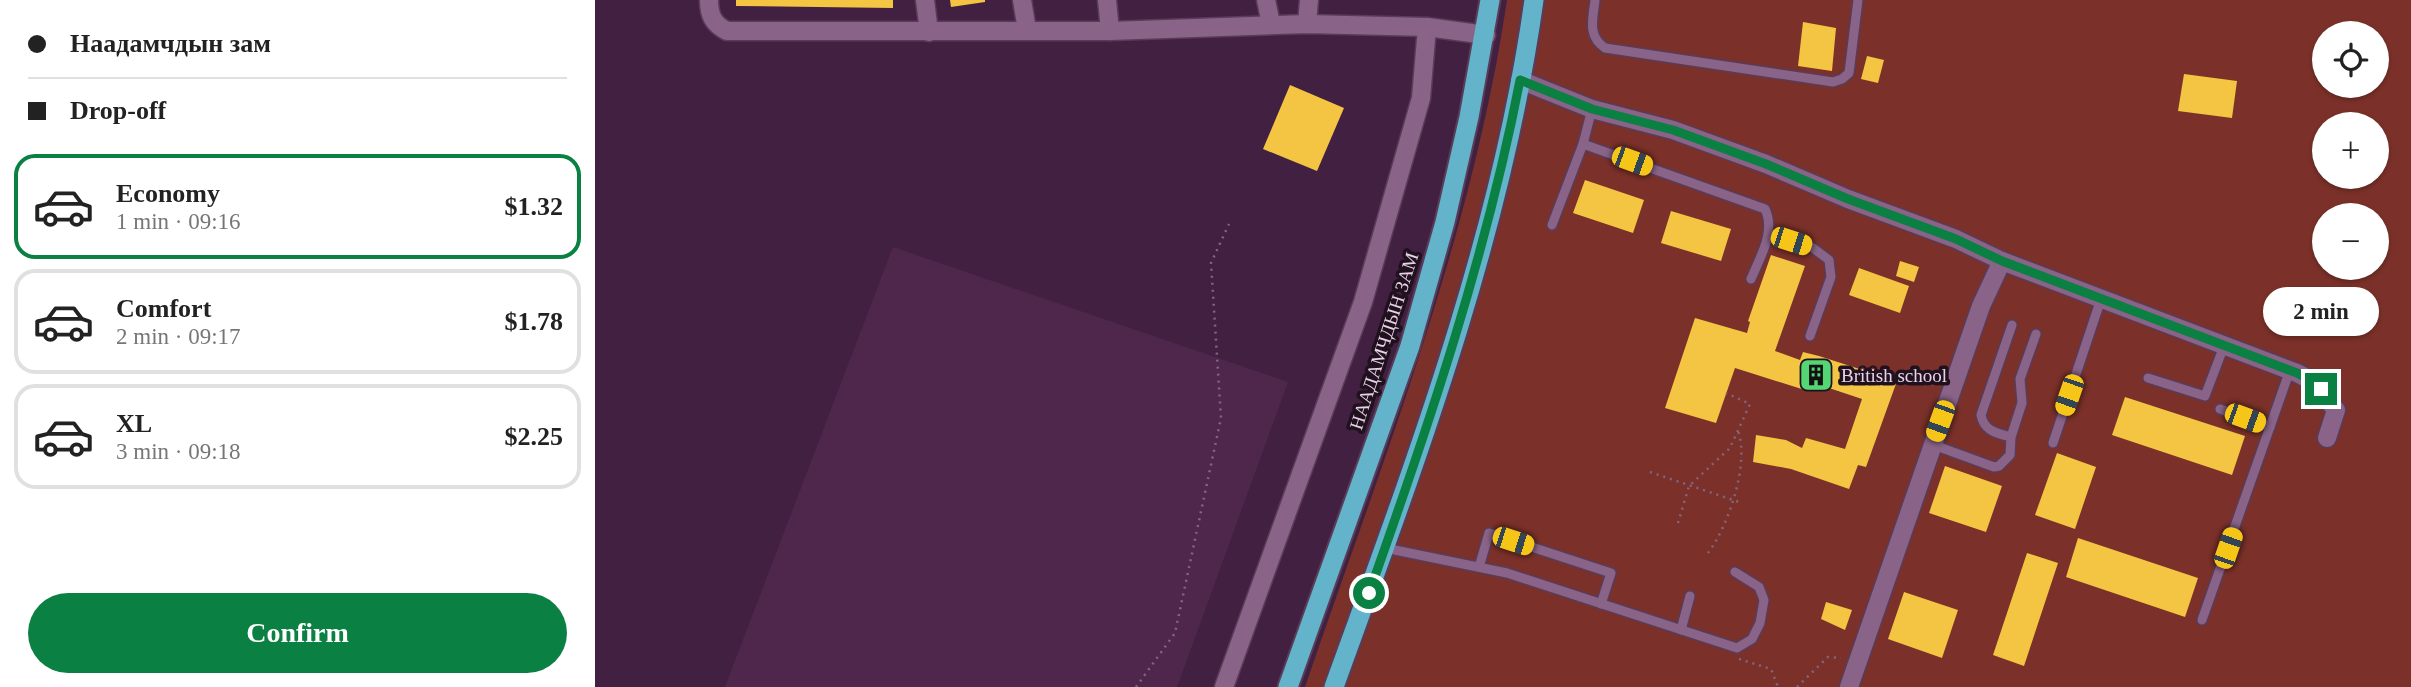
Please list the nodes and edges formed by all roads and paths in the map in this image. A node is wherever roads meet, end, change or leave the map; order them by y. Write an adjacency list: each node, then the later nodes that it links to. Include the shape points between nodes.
1 (709, 0): 16 (street, via 709,13 716,25 727,31)
2 (925, 0): 16 (street)
3 (1022, 0): 14 (street)
4 (1107, 0): 15 (street)
5 (1266, 0): 11 (street)
6 (1309, 0): 12 (street)
7 (1490, 0): 17 (highway, НААДАМЧДЫН ЗАМ)
8 (1534, 0): 18 (highway)
9 (1595, 0): 10 (lane, via 1591,29 1596,42 1605,48 1833,82 1849,73)
10 (1858, 0)
11 (1271, 24): 12 (street); 15 (street)
12 (1307, 24): 13 (street)
13 (1427, 27): 17 (street); 57 (street, via 1422,98 1363,302)
14 (1027, 30): 15 (street); 16 (street)
15 (1111, 31)
16 (929, 32)
17 (1486, 35): 55 (highway, НААДАМЧДЫН ЗАМ, via 1445,222 1411,346)
18 (1520, 80): 19 (street); 46 (highway, via 1451,356)
19 (1592, 109): 20 (lane); 24 (street, via 1673,130 1766,164)
20 (1583, 144): 22 (lane); 23 (lane, via 1765,209)
21 (1229, 224): 56 (path, via 1211,263 1221,418 1175,633)
22 (1552, 225)
23 (1769, 234): 25 (lane); 29 (lane, via 1813,248 1829,260 1831,277)
24 (2002, 261): 26 (street); 40 (street)
25 (1751, 279)
26 (2101, 299): 30 (street); 39 (lane)
27 (2012, 325): 37 (lane, via 1981,415 1987,429)
28 (2036, 334): 37 (lane, via 2020,379 2022,403)
29 (1810, 336)
30 (2224, 346): 31 (street); 32 (lane, via 2205,396)
31 (2290, 370): 35 (lane); 38 (street, via 2314,382 2336,411)
32 (2148, 377)
33 (1726, 393): 36 (path, via 1750,404)
34 (2220, 409): 35 (lane)
35 (2270, 427): 52 (lane)
36 (1738, 430): 42 (path, via 1730,448); 43 (path, via 1743,444)
37 (2011, 437): 40 (lane, via 2010,455 1994,467)
38 (2327, 438)
39 (2053, 443)
40 (1931, 444): 54 (street)
41 (1650, 472): 42 (path)
42 (1689, 486): 43 (path); 45 (path)
43 (1733, 500): 44 (path); 47 (path)
44 (1742, 503)
45 (1678, 523)
46 (1385, 548): 48 (lane); 58 (highway)
47 (1708, 553)
48 (1479, 566): 51 (lane); 51 (lane, via 1489,533 1611,573)
49 (1735, 572): 53 (lane, via 1759,587 1764,600 1752,639 1737,648)
50 (1690, 596): 53 (lane)
51 (1601, 604): 53 (lane)
52 (2202, 620)
53 (1681, 630)
54 (1857, 663): 59 (path, via 1828,657); 60 (street)
55 (1289, 685)
56 (1136, 687)
57 (1224, 687)
58 (1334, 687)
59 (1797, 687)
60 (1849, 687)

